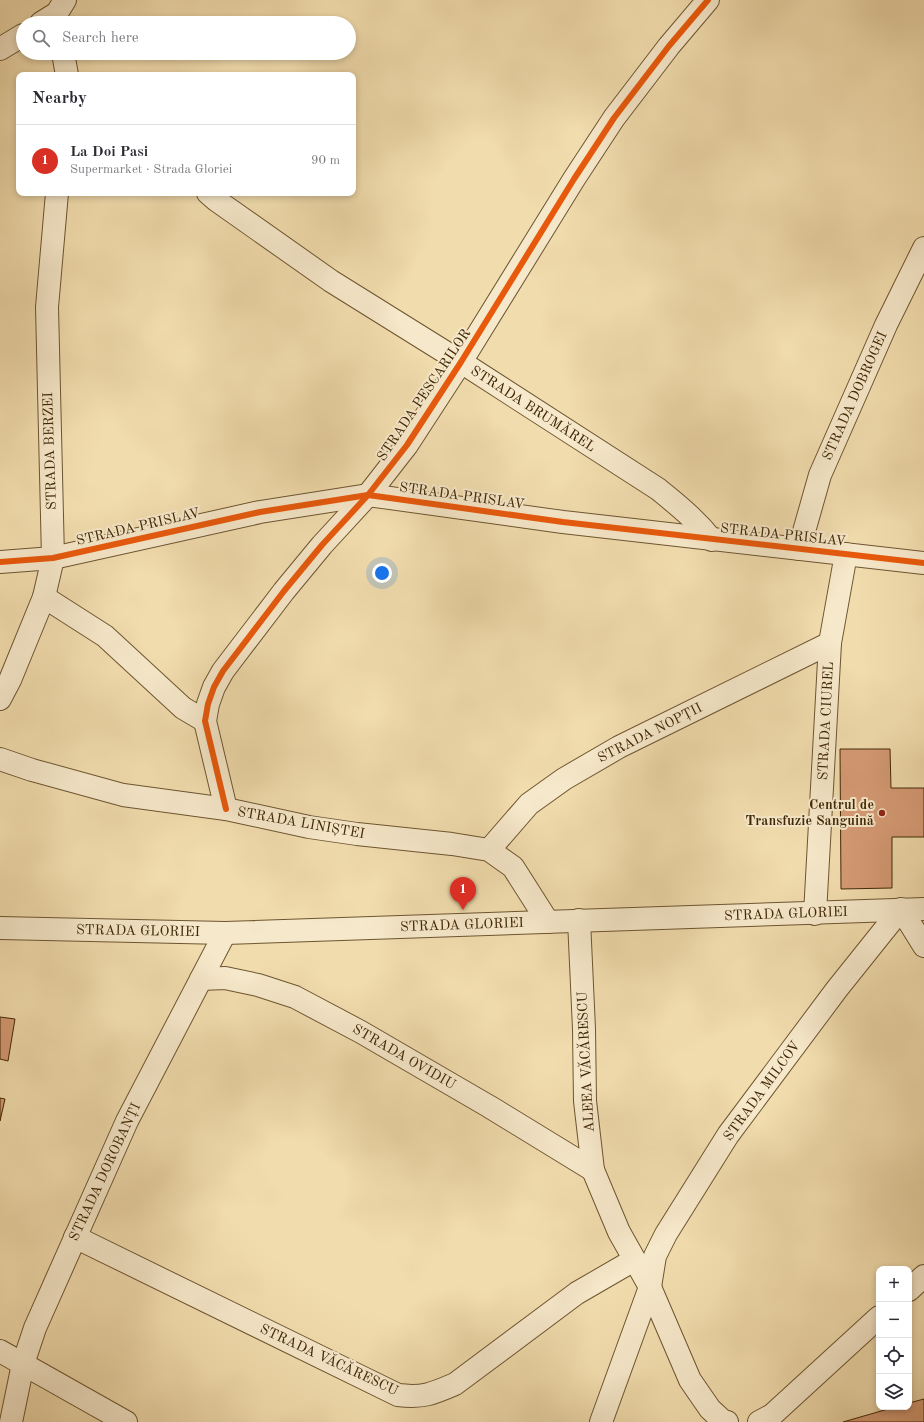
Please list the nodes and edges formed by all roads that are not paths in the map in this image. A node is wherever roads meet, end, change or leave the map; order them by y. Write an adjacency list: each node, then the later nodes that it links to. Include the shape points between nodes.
1 (708, 0): 9 (street, STRADA PESCARILOR, via 614,118)
2 (16, 40): 3 (street)
3 (0, 50)
4 (64, 60): 5 (street)
5 (66, 72)
6 (57, 196): 14 (street, STRADA BERZEI, via 47,306)
7 (211, 196): 9 (street, STRADA BRUMĂREL, via 331,280)
8 (924, 248): 12 (street, STRADA DOBROGEI, via 886,325 820,476)
9 (461, 362): 10 (street, STRADA PESCARILOR, via 407,445); 11 (street, STRADA BRUMĂREL, via 658,489 701,526)
10 (368, 495): 11 (street, STRADA PRISLAV); 14 (street, STRADA PRISLAV, via 260,512); 20 (street, STRADA PESCARILOR, via 303,568 223,671 214,687)
11 (712, 540): 12 (street, STRADA PRISLAV)
12 (799, 549): 13 (street, STRADA PRISLAV)
13 (846, 554): 16 (street, STRADA PRISLAV); 18 (street, STRADA CIUREL)
14 (53, 558): 15 (street, STRADA PRISLAV); 17 (street, STRADA BERZEI)
15 (0, 562)
16 (924, 563)
17 (44, 597): 19 (street, STRADA BERZEI); 20 (street, via 105,636 184,708)
18 (830, 644): 23 (street, STRADA NOPȚII, via 619,747 564,779 529,804); 26 (street, STRADA CIUREL)
19 (0, 699)
20 (205, 721): 22 (street, STRADA PESCARILOR)
21 (0, 759): 22 (street, STRADA LINIȘTEI, via 123,795)
22 (226, 809): 23 (street, STRADA LINIȘTEI, via 309,827)
23 (489, 850): 28 (street, STRADA LINIȘTEI, via 513,867)
24 (901, 909): 25 (street, STRADA GLORIEI); 26 (street, STRADA GLORIEI); 31 (street); 37 (street, STRADA MILCOV, via 837,989 728,1135 666,1234 655,1256)
25 (924, 909)
26 (815, 914): 27 (street, STRADA GLORIEI)
27 (579, 920): 28 (street, STRADA GLORIEI); 33 (street, ALEEA VĂCĂRESCU, via 585,1101)
28 (548, 922): 30 (street, STRADA GLORIEI)
29 (0, 928): 30 (street, STRADA GLORIEI)
30 (225, 933): 32 (street, STRADA DOROBANȚI)
31 (924, 946)
32 (201, 978): 33 (street, STRADA OVIDIU, via 224,978 258,985 295,997 361,1032); 34 (street, STRADA DOROBANȚI, via 127,1121)
33 (593, 1170): 35 (street, ALEEA VĂCĂRESCU, via 619,1232)
34 (75, 1238): 35 (street, STRADA VĂCĂRESCU, via 398,1395 416,1397 455,1384 577,1293); 41 (street, STRADA DOROBANȚI, via 35,1328)
35 (634, 1260): 37 (street, ALEEA VĂCĂRESCU)
36 (924, 1276): 38 (street)
37 (650, 1287): 44 (street, STRADA MILCOV); 45 (street, ALEEA VĂCĂRESCU, via 690,1380 710,1409)
38 (912, 1287)
39 (876, 1320): 46 (street, via 772,1415)
40 (0, 1352): 41 (street)
41 (23, 1364): 42 (street, STRADA DOROBANȚI); 43 (street)
42 (11, 1422)
43 (126, 1422)
44 (601, 1422)
45 (726, 1422)
46 (759, 1422)

